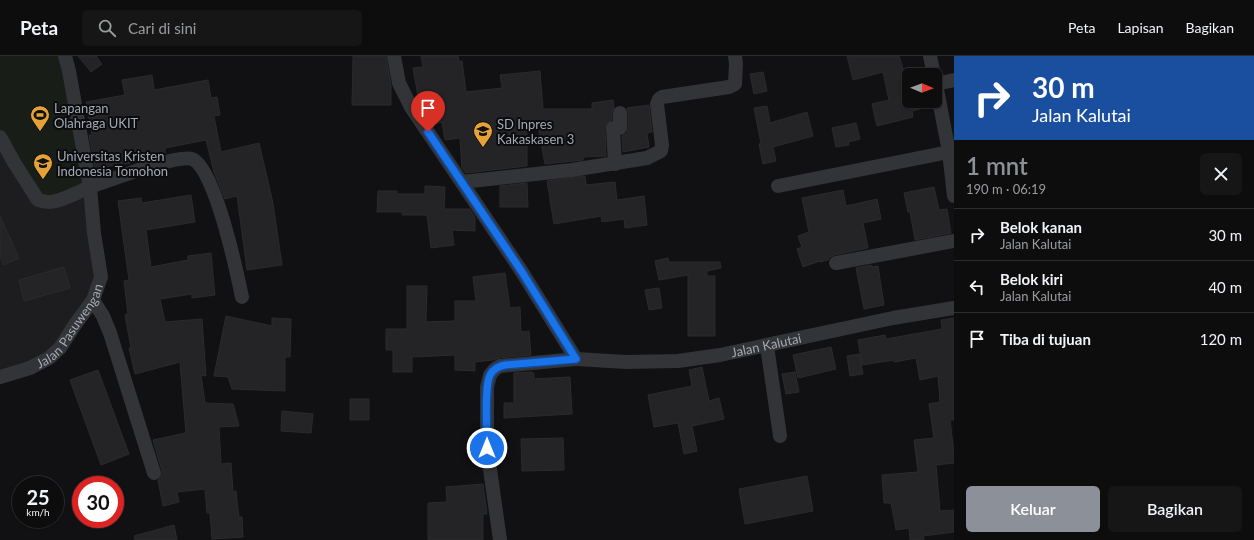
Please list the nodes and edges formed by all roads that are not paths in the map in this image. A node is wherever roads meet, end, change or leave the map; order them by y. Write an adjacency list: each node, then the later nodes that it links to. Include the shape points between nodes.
1 (65, 56): 15 (street, Jalan Pasuwengan)
2 (394, 56): 13 (street, via 399,83 411,107)
3 (735, 56): 12 (street, via 735,84 658,99 661,151 647,158)
4 (930, 56): 5 (street)
5 (933, 68)
6 (942, 79): 7 (street)
7 (954, 80)
8 (940, 108): 11 (street)
9 (620, 113): 12 (street, via 620,128 614,128)
10 (0, 137): 15 (street, via 38,200 62,200)
11 (949, 152): 14 (street); 16 (street)
12 (615, 164): 13 (street)
13 (462, 182): 23 (street)
14 (778, 186)
15 (90, 187): 19 (street, via 168,161 190,158 194,160 210,184 225,224); 20 (street, Jalan Pasuwengan, via 101,278)
16 (954, 196)
17 (954, 241): 18 (street)
18 (836, 264)
19 (242, 297)
20 (93, 300): 24 (street, Jalan Pasuwengan, via 60,348 49,358 30,368); 26 (street, via 110,333)
21 (954, 308): 22 (street, Jalan Kalutai, via 892,318)
22 (767, 346): 23 (street, Jalan Kalutai, via 678,361 626,362); 25 (street)
23 (576, 359): 27 (street, Jalan Kalutai, via 505,365 495,369 490,375 487,387 487,448)
24 (0, 377)
25 (780, 436)
26 (154, 473)
27 (500, 540)

